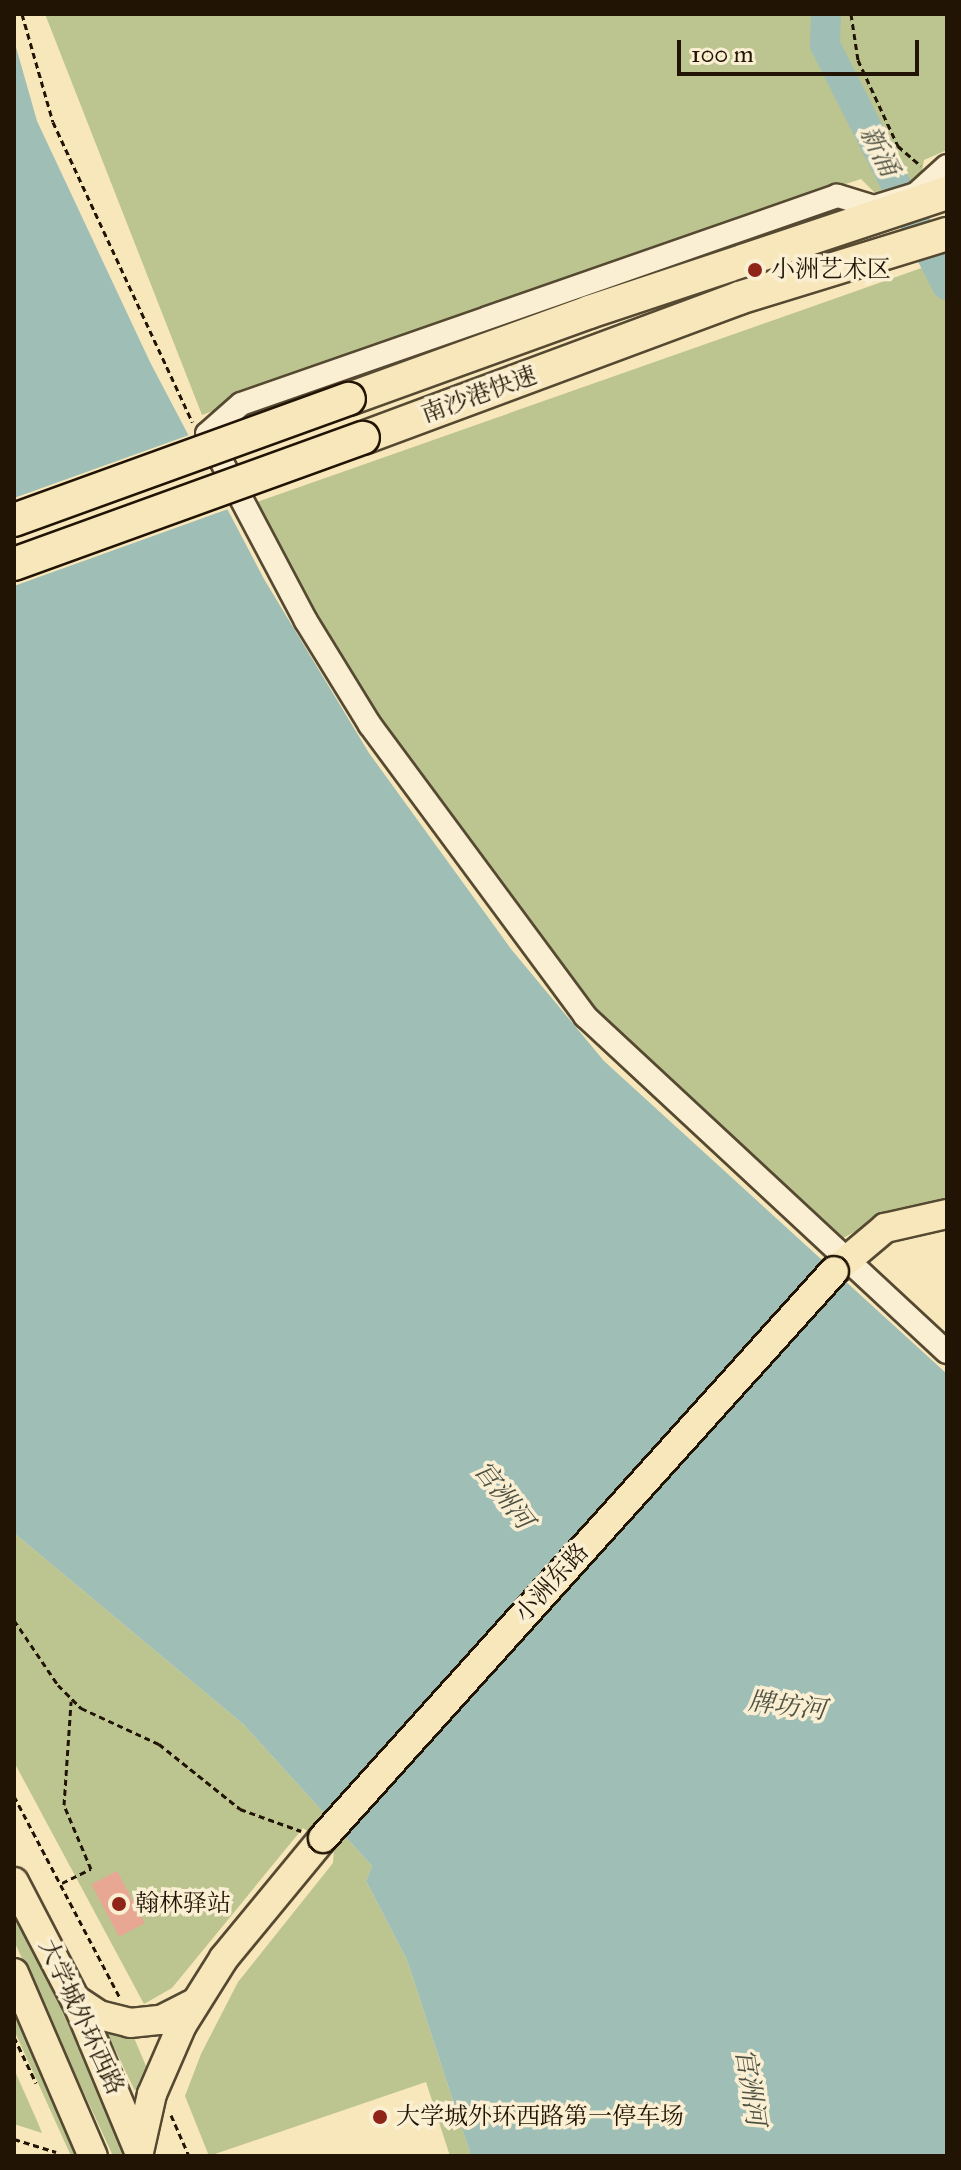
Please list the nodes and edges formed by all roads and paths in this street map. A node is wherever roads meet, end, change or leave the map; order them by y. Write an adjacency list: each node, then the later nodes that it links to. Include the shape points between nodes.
1 (22, 14): 7 (path, via 46,106 74,172 194,425)
2 (851, 14): 3 (path, via 858,60 898,146)
3 (922, 166)
4 (947, 166): 5 (street)
5 (931, 193): 7 (street, via 877,207 837,196 241,404); 8 (highway, 南沙港快速, bridge)
6 (947, 234): 9 (highway, 南沙港快速, bridge, via 739,298)
7 (207, 434): 11 (street, via 306,621 370,725 585,1016)
8 (14, 520)
9 (14, 564)
10 (947, 1214): 11 (main road, 小洲东路, via 885,1228)
11 (840, 1264): 12 (street); 16 (main road, 小洲东路, bridge)
12 (947, 1352)
13 (14, 1620): 14 (path)
14 (71, 1701): 16 (path, via 159,1744 240,1809); 18 (path, via 64,1805 91,1869)
15 (14, 1796): 18 (path)
16 (314, 1835): 21 (main road, 小洲东路)
17 (14, 1882): 20 (main road, 大学城外环西路)
18 (62, 1883): 22 (path)
19 (14, 1973): 31 (main road, 大学城外环西路)
20 (75, 1999): 21 (main road, 小洲东路, via 99,2015 130,2023 161,2020); 30 (main road, 大学城外环西路)
21 (195, 2002): 30 (main road, 小洲东路, via 152,2094)
22 (124, 2005)
23 (947, 2024): 25 (path)
24 (14, 2037): 26 (path)
25 (947, 2066)
26 (40, 2092)
27 (171, 2116): 32 (path)
28 (14, 2139): 29 (path)
29 (56, 2152)
30 (140, 2154)
31 (93, 2156)
32 (189, 2156)

